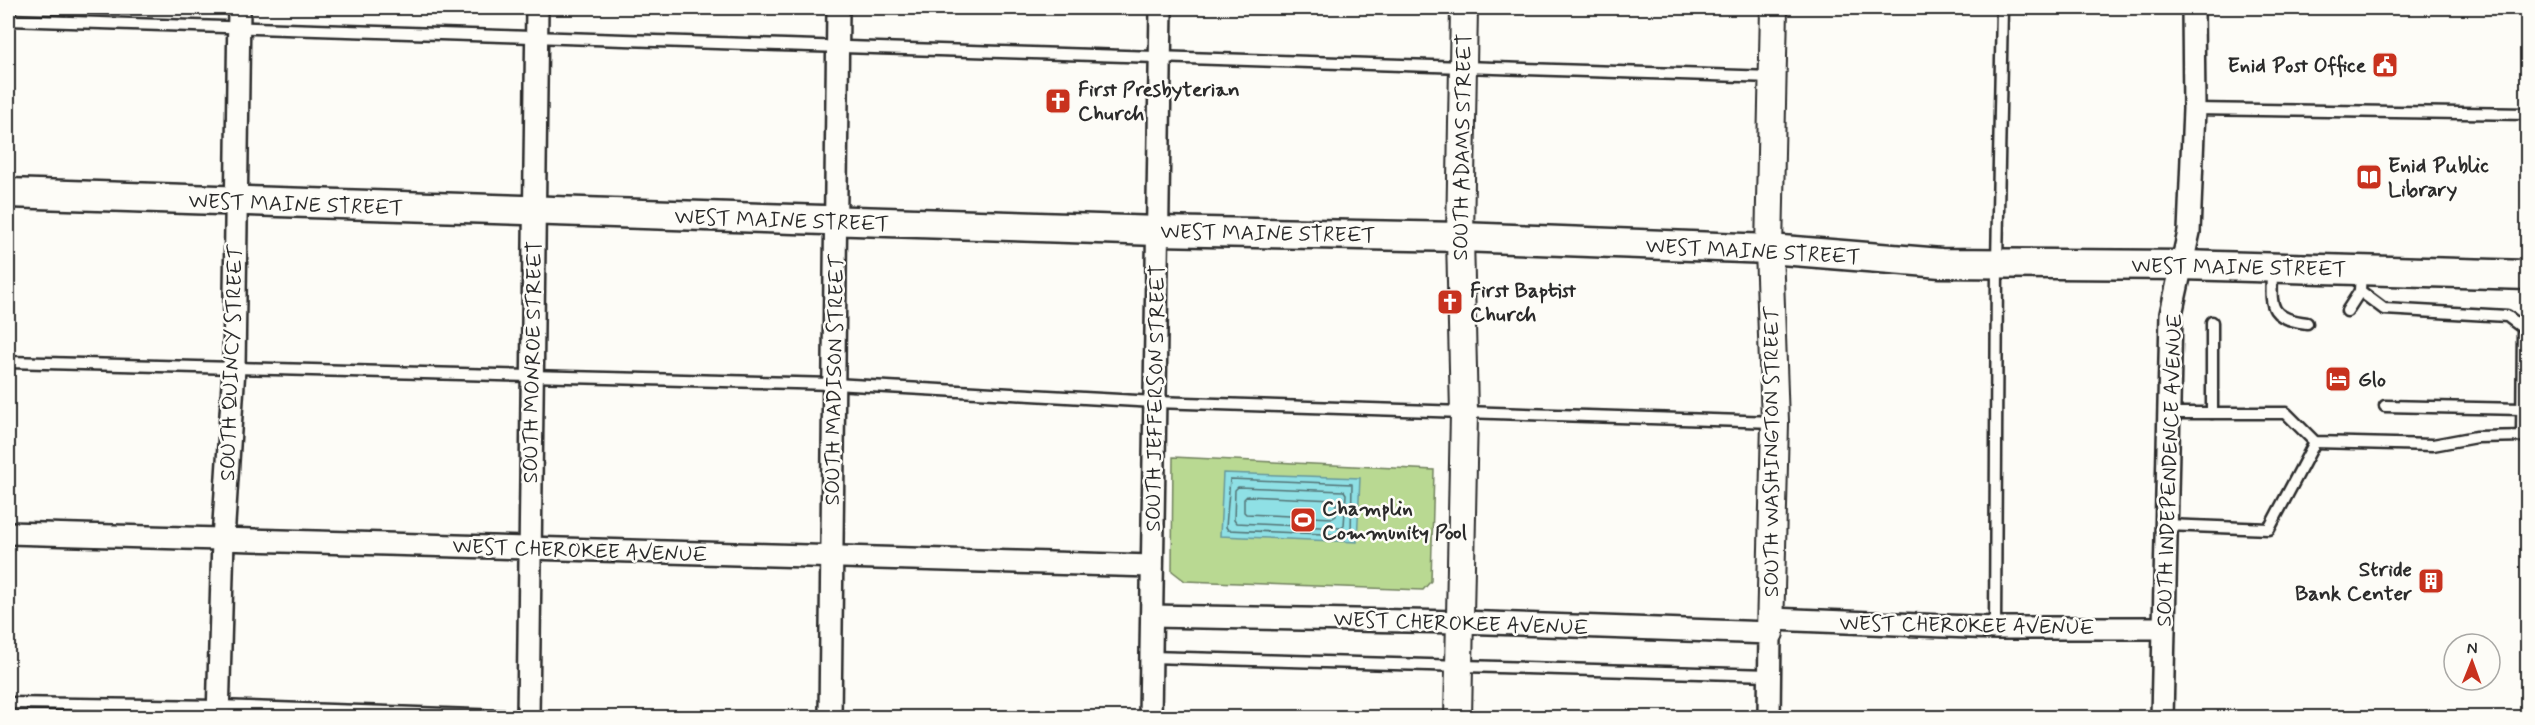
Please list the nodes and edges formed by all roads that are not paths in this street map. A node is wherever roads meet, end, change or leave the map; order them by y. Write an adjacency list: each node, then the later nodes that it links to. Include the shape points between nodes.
1 (537, 8): 10 (street, SOUTH MONROE STREET)
2 (838, 8): 11 (street, SOUTH MADISON STREET)
3 (1161, 8): 12 (street, SOUTH JEFFERSON STREET)
4 (1464, 8): 13 (street, SOUTH ADAMS STREET)
5 (1774, 8): 14 (street, SOUTH WASHINGTON STREET)
6 (2002, 8): 24 (lane)
7 (2193, 8): 15 (street, SOUTH INDEPENDENCE AVENUE)
8 (240, 18): 9 (lane); 10 (lane); 18 (street, SOUTH QUINCY STREET)
9 (8, 20)
10 (536, 37): 11 (lane); 19 (street, SOUTH MONROE STREET)
11 (837, 47): 12 (lane); 20 (street, SOUTH MADISON STREET)
12 (1161, 58): 13 (lane); 21 (street, SOUTH JEFFERSON STREET)
13 (1463, 67): 14 (lane); 22 (street, SOUTH ADAMS STREET)
14 (1773, 77): 23 (street, SOUTH WASHINGTON STREET)
15 (2194, 109): 16 (lane); 25 (street, SOUTH INDEPENDENCE AVENUE, via 2189,232)
16 (2528, 114)
17 (8, 193): 18 (main road, WEST MAINE STREET)
18 (237, 202): 19 (main road, WEST MAINE STREET); 33 (street, SOUTH QUINCY STREET)
19 (534, 212): 20 (main road, WEST MAINE STREET); 34 (street, SOUTH MONROE STREET)
20 (836, 221): 21 (main road, WEST MAINE STREET); 35 (street, SOUTH MADISON STREET)
21 (1158, 231): 22 (main road, WEST MAINE STREET); 36 (street, SOUTH JEFFERSON STREET)
22 (1460, 237): 23 (main road, WEST MAINE STREET); 39 (street, SOUTH ADAMS STREET)
23 (1769, 249): 24 (main road, WEST MAINE STREET, via 1941,263); 42 (street, SOUTH WASHINGTON STREET)
24 (1997, 263): 25 (main road, WEST MAINE STREET); 54 (lane)
25 (2182, 265): 26 (main road, WEST MAINE STREET); 40 (street, SOUTH INDEPENDENCE AVENUE, via 2171,314)
26 (2272, 268): 28 (main road, WEST MAINE STREET); 31 (lane, via 2274,310 2292,321)
27 (2528, 275): 28 (main road, WEST MAINE STREET)
28 (2361, 280): 29 (lane); 38 (lane, via 2384,309 2507,316 2523,328)
29 (2347, 310)
30 (2212, 322): 41 (lane)
31 (2307, 323)
32 (8, 362): 33 (lane)
33 (234, 368): 34 (lane); 47 (street, SOUTH QUINCY STREET)
34 (532, 376): 35 (lane); 48 (street, SOUTH MONROE STREET)
35 (834, 384): 36 (lane); 49 (street, SOUTH MADISON STREET)
36 (1155, 402): 39 (lane); 50 (street, SOUTH JEFFERSON STREET)
37 (2385, 406): 38 (lane)
38 (2522, 409): 43 (lane)
39 (1464, 413): 42 (lane); 52 (street, SOUTH ADAMS STREET)
40 (2169, 413): 41 (lane); 45 (street, SOUTH INDEPENDENCE AVENUE)
41 (2212, 413): 44 (lane, via 2286,413)
42 (1775, 422): 53 (street, SOUTH WASHINGTON STREET)
43 (2525, 436): 44 (lane, via 2476,437 2433,445)
44 (2315, 442): 45 (lane, via 2269,529)
45 (2166, 525): 55 (street, SOUTH INDEPENDENCE AVENUE)
46 (8, 533): 47 (street, WEST CHEROKEE AVENUE)
47 (223, 539): 48 (street, WEST CHEROKEE AVENUE); 60 (street, SOUTH QUINCY STREET)
48 (530, 549): 49 (street, WEST CHEROKEE AVENUE); 61 (street, SOUTH MONROE STREET)
49 (832, 558): 50 (street, WEST CHEROKEE AVENUE); 63 (street, SOUTH MADISON STREET)
50 (1152, 566): 51 (street, SOUTH JEFFERSON STREET)
51 (1152, 616): 52 (street, WEST CHEROKEE AVENUE); 56 (street, SOUTH JEFFERSON STREET)
52 (1459, 622): 53 (street, WEST CHEROKEE AVENUE); 57 (street, SOUTH ADAMS STREET)
53 (1771, 626): 54 (street, WEST CHEROKEE AVENUE); 58 (street, SOUTH WASHINGTON STREET)
54 (1995, 628): 55 (street, WEST CHEROKEE AVENUE)
55 (2164, 628): 67 (street, SOUTH INDEPENDENCE AVENUE)
56 (1151, 657): 57 (lane); 64 (street, SOUTH JEFFERSON STREET)
57 (1459, 667): 58 (lane); 65 (street, SOUTH ADAMS STREET)
58 (1770, 675): 66 (street, SOUTH WASHINGTON STREET)
59 (8, 703): 60 (lane)
60 (218, 712): 61 (lane)
61 (528, 717): 62 (lane)
62 (561, 717)
63 (831, 717)
64 (1150, 717)
65 (1458, 717)
66 (1769, 717)
67 (2162, 717)

